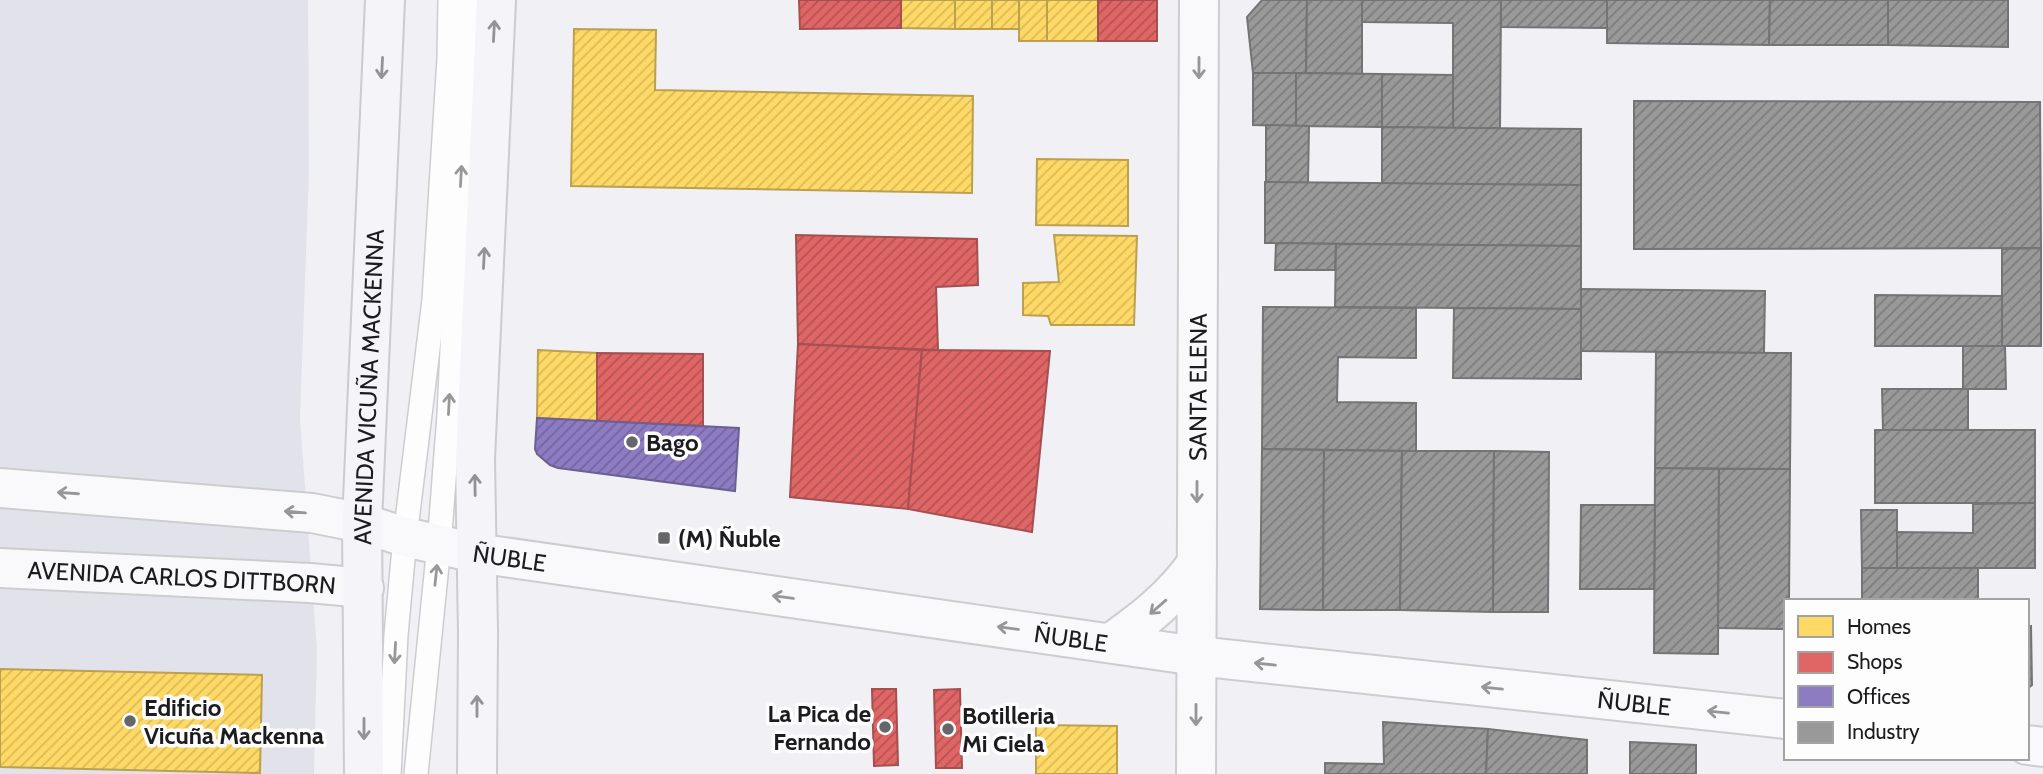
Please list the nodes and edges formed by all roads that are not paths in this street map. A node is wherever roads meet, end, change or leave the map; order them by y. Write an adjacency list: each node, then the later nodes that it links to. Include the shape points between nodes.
1 (385, 0): 7 (main road, AVENIDA VICUÑA MACKENNA, one-way to 7)
2 (450, 0): 8 (lane)
3 (468, 0): 8 (lane, one-way to 3, via 449,415)
4 (496, 0): 9 (main road, one-way to 4, via 475,459)
5 (1199, 0): 10 (main road, SANTA ELENA, one-way to 10)
6 (0, 488): 7 (main road, one-way to 6, via 312,513)
7 (362, 523): 8 (main road, ÑUBLE); 12 (main road, AVENIDA VICUÑA MACKENNA)
8 (422, 541): 9 (main road, ÑUBLE); 13 (lane); 19 (lane, one-way to 8)
9 (476, 553): 14 (main road, ÑUBLE, one-way to 9); 20 (main road, one-way to 9)
10 (1197, 563): 14 (main road, one-way to 14, via 1161,605); 15 (main road, SANTA ELENA)
11 (0, 568): 12 (main road, AVENIDA CARLOS DITTBORN)
12 (364, 588): 13 (lane); 17 (main road, AVENIDA VICUÑA MACKENNA, one-way to 17)
13 (399, 604): 18 (lane, one-way to 18)
14 (1111, 643): 15 (main road, ÑUBLE)
15 (1196, 656): 16 (main road, ÑUBLE, one-way to 15); 21 (main road, SANTA ELENA, one-way to 21)
16 (1784, 719)
17 (363, 774)
18 (389, 774)
19 (416, 774)
20 (477, 774)
21 (1196, 774)

